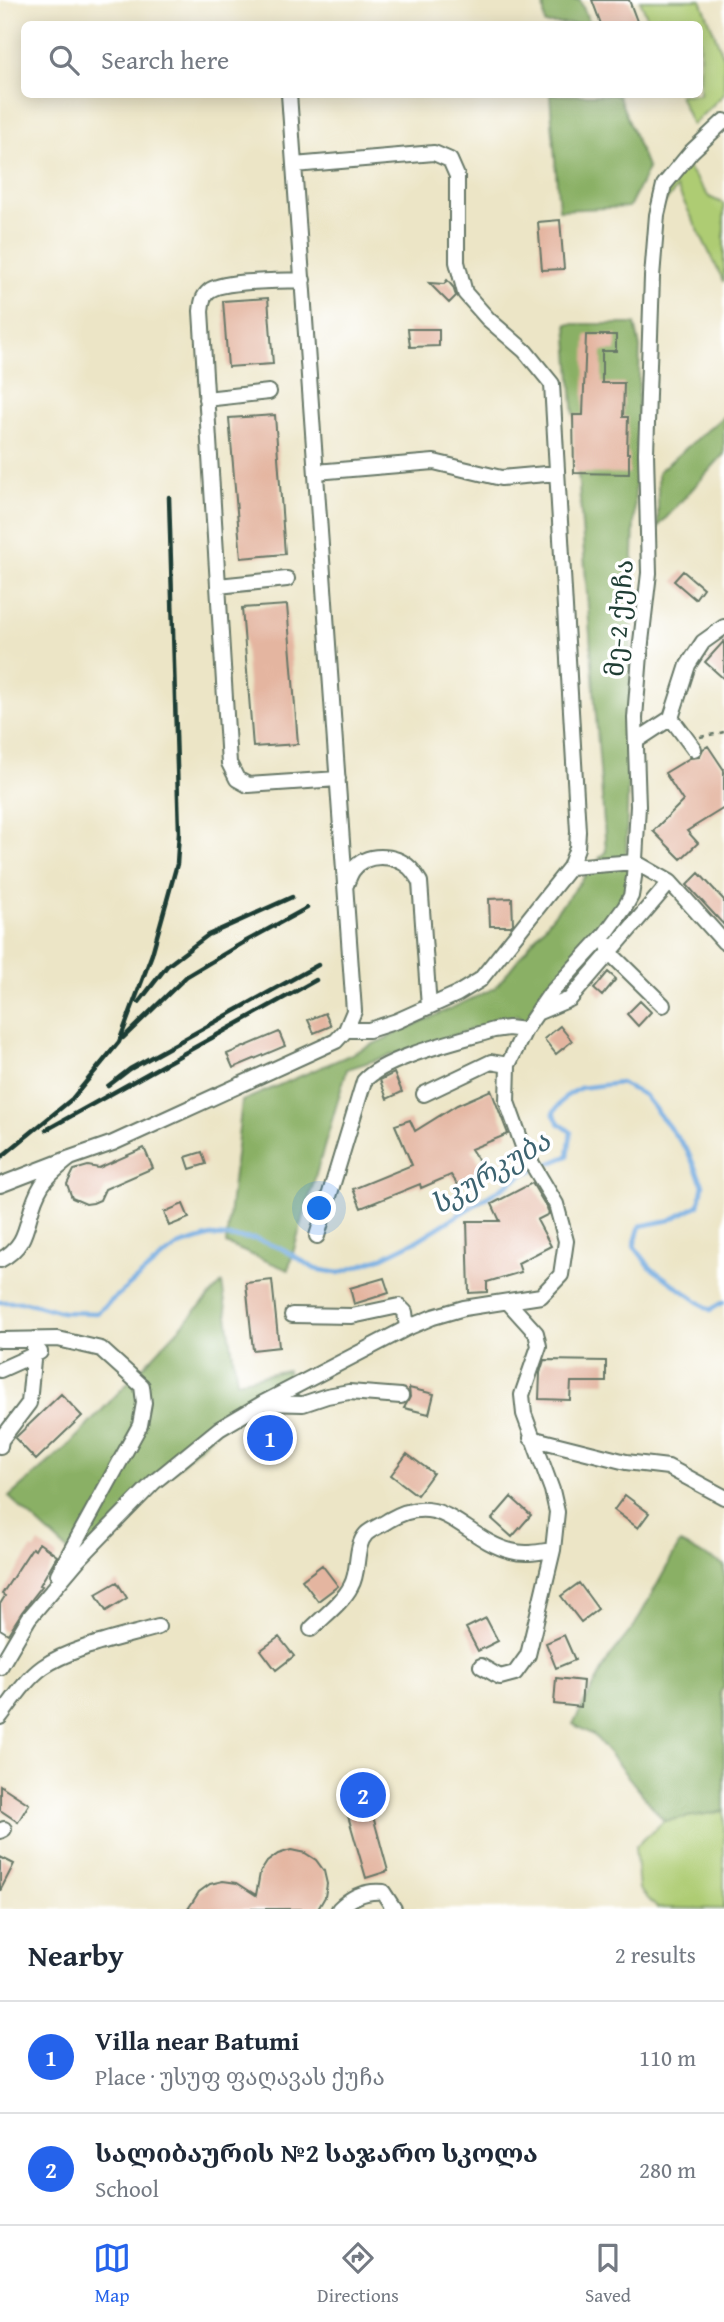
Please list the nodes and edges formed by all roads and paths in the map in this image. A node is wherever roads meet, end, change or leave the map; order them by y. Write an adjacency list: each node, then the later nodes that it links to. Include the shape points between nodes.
1 (289, 98): 3 (street)
2 (724, 121): 14 (street, მე-2 ქუჩა, via 664,185 657,215 646,453 649,573)
3 (294, 164): 4 (street); 8 (street, via 434,153 450,160 457,176 457,262 465,293 552,384)
4 (303, 280): 6 (street, via 227,285 202,298); 7 (street)
5 (269, 392): 6 (street)
6 (206, 399): 10 (street)
7 (316, 472): 8 (street, via 434,462 501,478); 16 (street)
8 (557, 473): 18 (street, via 579,831)
9 (287, 579): 10 (street)
10 (218, 586): 16 (street, via 229,763 237,779 248,785)
11 (724, 626): 12 (street, via 703,642 688,665)
12 (671, 718): 14 (street); 15 (street)
13 (724, 732): 15 (path)
14 (636, 741): 17 (street, მე-2 ქუჩა)
15 (690, 745)
16 (338, 779): 20 (street)
17 (635, 862): 18 (street); 19 (street); 21 (street, მე-2 ქუჩა, via 631,896)
18 (570, 867): 25 (street, via 480,980)
19 (670, 882): 22 (street); 23 (street)
20 (345, 887): 25 (street, via 354,869 374,857 401,862 420,882); 27 (street, via 354,1011)
21 (606, 933): 23 (street); 26 (street, მე-2 ქუჩა)
22 (724, 942)
23 (610, 953): 24 (street); 26 (street, via 570,999)
24 (663, 1005)
25 (429, 1007): 27 (street, via 369,1030)
26 (537, 1012): 28 (street, მე-2 ქუჩა)
27 (346, 1030): 31 (street, via 335,1041 113,1143)
28 (525, 1030): 29 (street, მე-2 ქუჩა); 33 (street, via 494,1030 373,1071 364,1081)
29 (508, 1065): 30 (street, via 491,1062); 35 (street, მე-2 ქუჩა, via 507,1102 525,1152 556,1204 566,1241 561,1275 541,1296)
30 (424, 1094)
31 (70, 1158): 32 (street); 34 (street, via 42,1184 24,1241)
32 (0, 1185)
33 (317, 1236)
34 (0, 1260)
35 (508, 1302): 37 (street, via 464,1308); 45 (street, via 536,1333 539,1346 522,1395)
36 (292, 1315): 37 (street, via 352,1316 399,1306 405,1312)
37 (407, 1328): 44 (street)
38 (35, 1339): 39 (street); 40 (street); 41 (street)
39 (58, 1339): 41 (street); 50 (street, via 100,1349 142,1386 144,1403 140,1425)
40 (0, 1340)
41 (34, 1356): 42 (street); 46 (street, via 29,1404)
42 (0, 1370)
43 (401, 1396): 44 (street, via 349,1392 303,1404)
44 (263, 1403): 50 (street, via 219,1429 154,1482)
45 (531, 1438): 48 (street, via 626,1462 668,1467); 49 (street, via 557,1512)
46 (0, 1440): 47 (street)
47 (0, 1446)
48 (724, 1497)
49 (553, 1550): 52 (street, via 526,1554 508,1550 432,1509 400,1514 366,1534 351,1588); 53 (street, via 528,1655 515,1672 500,1677)
50 (47, 1595): 54 (street)
51 (158, 1627): 55 (street, via 65,1655 43,1667)
52 (311, 1629)
53 (481, 1666)
54 (0, 1667)
55 (0, 1717)
56 (339, 1909): 57 (street, via 350,1898 373,1891 383,1892)
57 (394, 1909)

